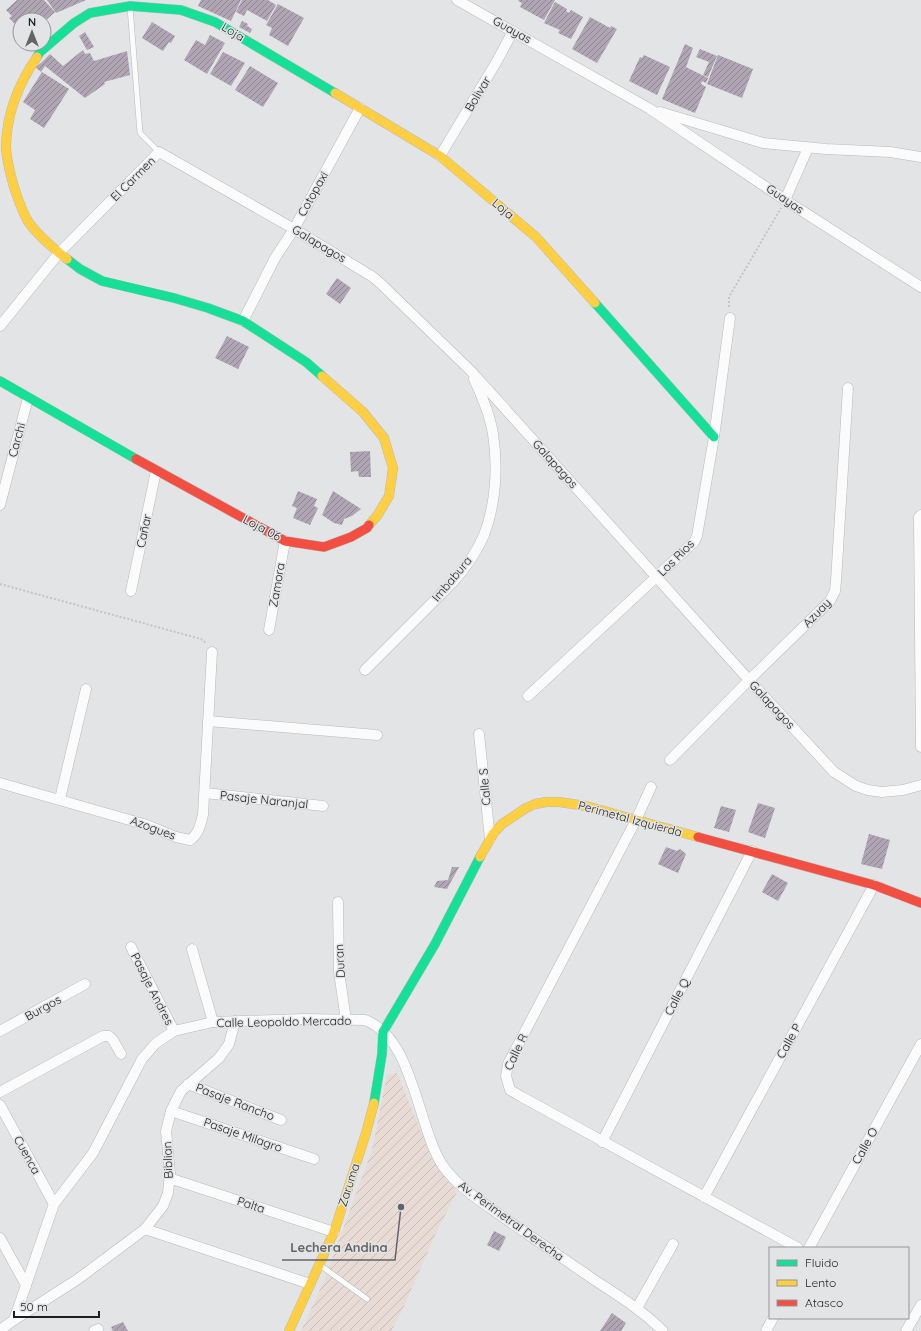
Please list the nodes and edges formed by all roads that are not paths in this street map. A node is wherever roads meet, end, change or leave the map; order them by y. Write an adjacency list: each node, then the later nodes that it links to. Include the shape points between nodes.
1 (457, 0): 3 (street, Guayas)
2 (129, 3): 4 (street, Loja, via 181,10 215,22); 7 (lane, El Carmen, via 140,133); 12 (street, Loja, via 90,14 40,52 26,73 9,116 6,146 9,169 19,202 30,224)
3 (513, 31): 5 (street, Guayas); 8 (street, Bolivar, via 498,61)
4 (360, 108): 8 (street, Loja); 11 (street, Cotopaxi)
5 (650, 109): 6 (street, Guayas, via 763,142); 10 (street, Guayas)
6 (808, 148): 9 (street, Guayas, via 890,152); 10 (street)
7 (159, 152): 11 (street, Galapagos); 12 (street, El Carmen)
8 (440, 156): 21 (street, Loja, via 536,237)
9 (921, 157)
10 (786, 200): 13 (street, Guayas)
11 (294, 229): 15 (street, Cotopaxi, via 275,258); 17 (street, Galapagos, via 373,277)
12 (59, 254): 15 (street, Loja, via 102,281 174,298); 16 (street, El Carmen)
13 (921, 287)
14 (730, 318): 21 (street, Los Rios)
15 (243, 321): 25 (street, Loja 06, via 306,362 363,412 384,438 393,468 389,496 367,528 324,548)
16 (0, 326)
17 (471, 371): 26 (street, Galapagos); 31 (street, Imbabura, via 493,434 494,493 484,534 458,577)
18 (0, 381): 20 (street, Loja 06)
19 (848, 388): 32 (street, Azuay, via 833,597)
20 (28, 398): 22 (street, Loja 06); 23 (street, Carchi)
21 (714, 437): 26 (street, Los Rios, via 697,536 694,542)
22 (156, 471): 25 (street, Loja 06); 28 (street, Cañar)
23 (0, 505)
24 (921, 515): 27 (street)
25 (285, 541): 29 (street, Zamora)
26 (657, 577): 32 (street, Galapagos); 34 (street, Los Rios)
27 (920, 578): 38 (street)
28 (131, 592)
29 (269, 630)
30 (212, 652): 35 (street, Azogues)
31 (365, 670)
32 (749, 680): 39 (street, Azuay); 41 (street, Galapagos, via 834,772 856,786 882,792)
33 (86, 689): 44 (street)
34 (528, 696)
35 (208, 721): 37 (street); 43 (street, Azogues)
36 (480, 734): 47 (street, Calle S)
37 (377, 735)
38 (921, 747)
39 (670, 760)
40 (0, 783): 44 (street, Azogues)
41 (921, 786)
42 (651, 787): 46 (street, Calle R)
43 (205, 794): 44 (street, Azogues, via 198,831 190,840); 45 (street, Pasaje Naranjal)
44 (60, 799)
45 (322, 806)
46 (636, 820): 47 (street, Perimetal Izquierda, via 604,810 558,801 535,804 499,827); 48 (street, Perimetal Izquierda); 68 (street, Calle R, via 508,1064 506,1076 510,1090)
47 (490, 839): 60 (street, Perimetal Izquierda, via 435,944)
48 (752, 851): 49 (street, Perimetal Izquierda); 68 (street, Calle Q)
49 (874, 885): 51 (street, Perimetal Izquierda); 71 (street, Calle P)
50 (338, 902): 55 (street, Duran, via 339,972)
51 (921, 903)
52 (131, 947): 59 (street, Pasaje Andres)
53 (192, 949): 57 (street)
54 (86, 984): 58 (street, Burgos)
55 (346, 1020): 56 (street, Calle Leopoldo Mercado); 60 (street, Calle Leopoldo Mercado, via 365,1020)
56 (235, 1021): 57 (street, Calle Leopoldo Mercado); 63 (street, Biblian, via 229,1044 219,1058)
57 (214, 1022): 59 (street, Calle Leopoldo Mercado)
58 (0, 1031)
59 (174, 1031): 72 (street, Calle Leopoldo Mercado, via 156,1043 142,1059 93,1154)
60 (383, 1032): 74 (street, Zaruma, via 374,1104); 83 (street, Av. Perimetral Derecha, via 403,1061 442,1164 460,1186)
61 (921, 1044): 78 (street, Calle O)
62 (121, 1054): 64 (street, via 109,1036 103,1036)
63 (188, 1084): 66 (street, Biblian); 67 (street, Pasaje Rancho)
64 (0, 1092)
65 (0, 1106): 72 (street, Cuenca)
66 (171, 1111): 69 (street, Pasaje Milagro); 70 (street, Biblian, via 166,1131)
67 (281, 1120)
68 (602, 1142): 71 (street, Calle R)
69 (314, 1159)
70 (169, 1178): 73 (street, Biblian, via 168,1193 163,1206); 74 (street, Palta)
71 (704, 1198): 77 (street, Calle R)
72 (54, 1204): 81 (street, Calle Leopoldo Mercado)
73 (145, 1230): 80 (street); 86 (street, Biblian, via 78,1279)
74 (334, 1232): 79 (street, Zaruma)
75 (0, 1238): 81 (street)
76 (673, 1244): 83 (street)
77 (796, 1247)
78 (810, 1247)
79 (319, 1264): 80 (street, Zaruma); 82 (lane)
80 (310, 1284): 88 (street, Zaruma)
81 (26, 1285): 86 (street, Calle Leopoldo Mercado)
82 (367, 1299)
83 (637, 1308): 89 (street, Av. Perimetral Derecha)
84 (917, 1311): 91 (street)
85 (772, 1319): 90 (street)
86 (14, 1320): 87 (street)
87 (0, 1330)
88 (289, 1331)
89 (663, 1331)
90 (766, 1331)
91 (906, 1331)

